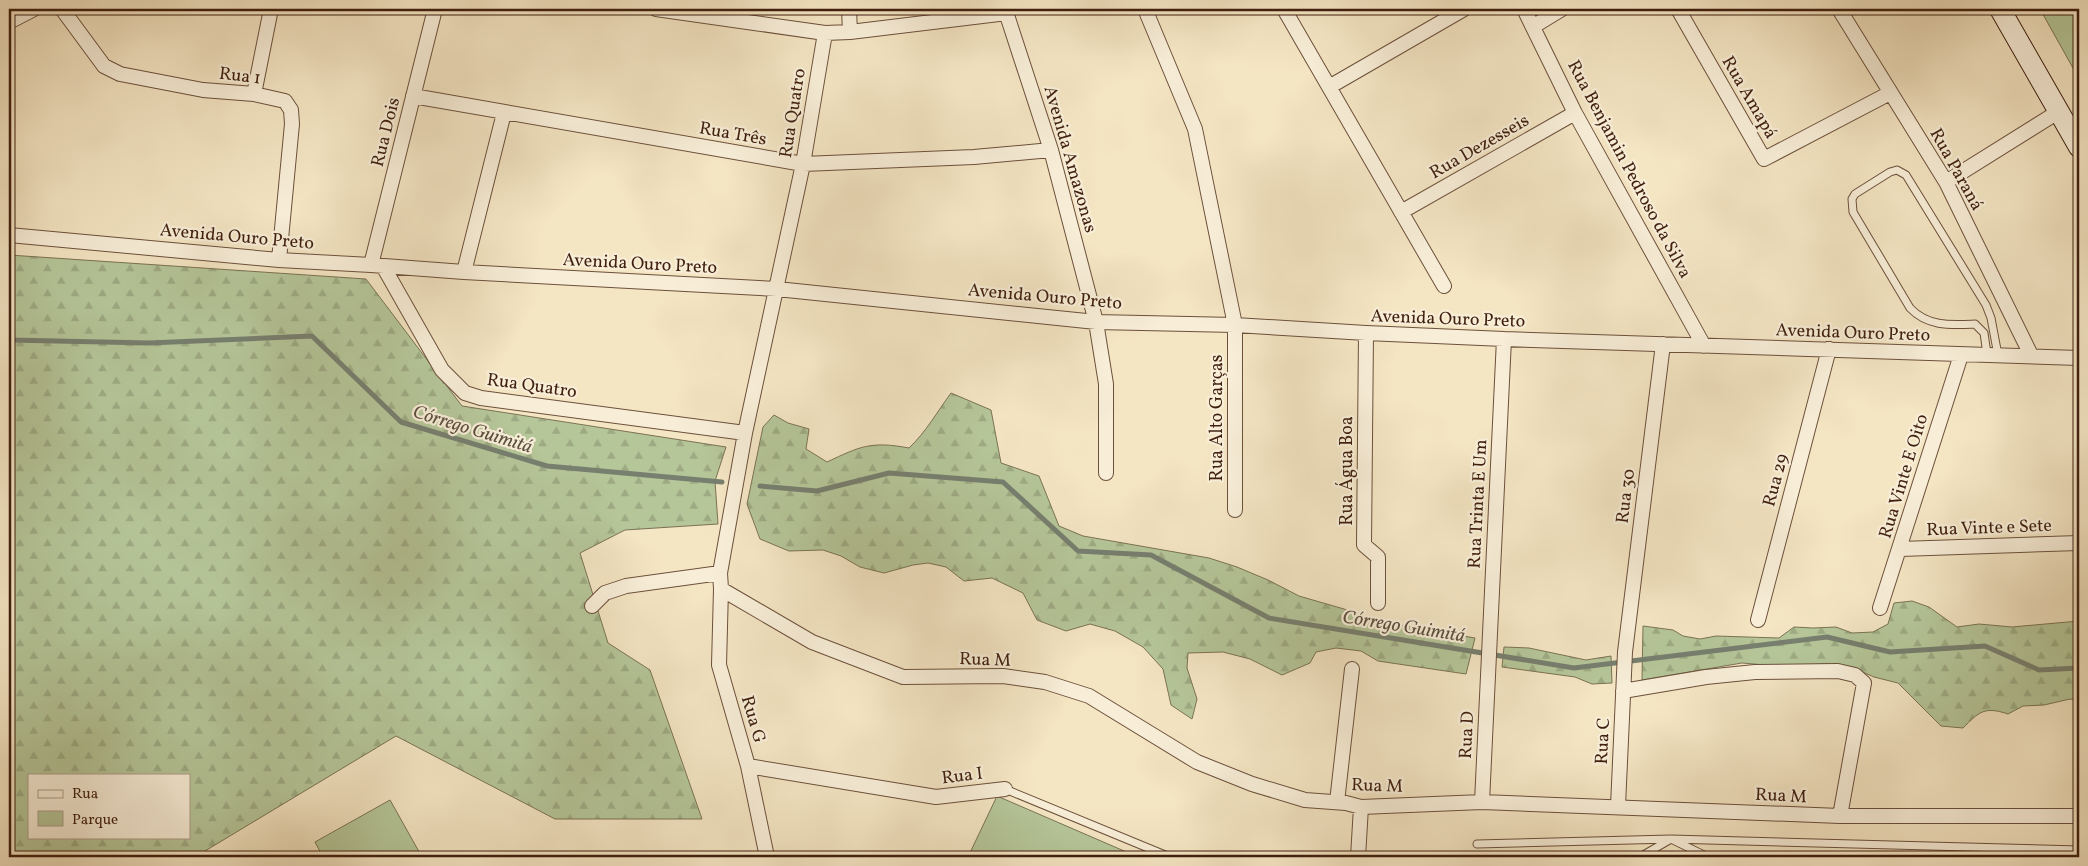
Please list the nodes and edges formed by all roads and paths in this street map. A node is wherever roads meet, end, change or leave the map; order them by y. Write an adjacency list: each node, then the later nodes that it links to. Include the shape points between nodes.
1 (34, 9): 16 (street)
2 (62, 9): 22 (street, Rua 1, via 104,66 120,74 203,90)
3 (271, 9): 22 (street)
4 (435, 9): 23 (street, Rua Dois)
5 (656, 9): 19 (street)
6 (848, 9): 18 (street)
7 (1145, 9): 39 (street, Rua Alto Garças, via 1195,129)
8 (1284, 9): 20 (street)
9 (1464, 9): 20 (street)
10 (1524, 9): 17 (street, Rua Benjamin Pedroso da Silva)
11 (1562, 9): 17 (street)
12 (1678, 9): 21 (street, Rua Amapá, via 1764,159)
13 (1839, 9): 21 (street, Rua Paraná)
14 (2000, 9): 26 (main road)
15 (1006, 11): 18 (street); 28 (street, Avenida Amazonas)
16 (9, 22)
17 (1534, 26): 25 (street, Rua Benjamin Pedroso da Silva)
18 (850, 32): 19 (street)
19 (824, 33): 29 (street, Rua Quatro)
20 (1329, 87): 31 (street)
21 (1890, 93): 30 (street, Rua Paraná)
22 (254, 94): 33 (street, Rua 1, via 285,102 291,110)
23 (413, 96): 24 (street, Rua Três); 34 (street, Rua Dois)
24 (504, 113): 29 (street, Rua Três); 35 (street)
25 (1575, 113): 31 (street, Rua Dezesseis); 43 (street, Rua Benjamin Pedroso da Silva)
26 (2068, 119): 27 (main road); 30 (street)
27 (2079, 147)
28 (1050, 150): 29 (street, Rua Três, via 974,157); 38 (street, Avenida Amazonas)
29 (803, 164): 37 (street, Rua Quatro)
30 (1946, 182): 47 (street, Rua Paraná)
31 (1401, 212): 36 (street)
32 (9, 235): 33 (street, Avenida Ouro Preto)
33 (279, 260): 34 (street, Avenida Ouro Preto)
34 (377, 265): 35 (street, Avenida Ouro Preto); 49 (street, Rua Quatro, via 442,370 465,393 481,398)
35 (464, 272): 37 (street, Avenida Ouro Preto)
36 (1444, 286)
37 (777, 289): 38 (street, Avenida Ouro Preto); 49 (street, Rua Quatro)
38 (1096, 322): 39 (street, Avenida Ouro Preto); 50 (street, Avenida Amazonas, via 1106,384)
39 (1235, 325): 40 (street, Avenida Ouro Preto); 51 (street, Rua Alto Garças)
40 (1366, 333): 41 (street, Avenida Ouro Preto); 56 (street, Rua Água Boa, via 1364,545 1378,557)
41 (1504, 339): 42 (street, Avenida Ouro Preto); 61 (street, Rua Trinta E Um)
42 (1663, 344): 43 (street, Avenida Ouro Preto); 62 (street, Rua 30, via 1625,652)
43 (1704, 346): 44 (street, Avenida Ouro Preto)
44 (1829, 348): 45 (street, Avenida Ouro Preto); 59 (street, Rua 29)
45 (1961, 354): 46 (street, Avenida Ouro Preto); 53 (street, Rua Vinte E Oito)
46 (1993, 354): 46 (lane, via 1991,318 1986,305 1906,176 1897,170 1890,172 1855,194 1853,212 1910,308 1928,321 1945,325 1975,324 1984,333); 47 (street, Avenida Ouro Preto)
47 (2030, 355): 48 (street, Avenida Ouro Preto)
48 (2079, 358)
49 (745, 433): 54 (street, Rua Quatro)
50 (1106, 473)
51 (1235, 510)
52 (2079, 543): 53 (street, Rua Vinte e Sete)
53 (1900, 549): 58 (street, Rua Vinte E Oito)
54 (720, 573): 55 (street, Rua Quatro); 57 (street, via 626,586 605,593)
55 (722, 589): 63 (street, Rua G, via 719,665); 65 (street, Rua M, via 812,642 903,677 1003,676 1045,682 1089,696 1197,762 1252,784 1306,800)
56 (1378, 603)
57 (592, 606)
58 (1880, 608)
59 (1758, 620)
60 (1352, 669): 65 (street)
61 (1488, 671): 66 (street, Rua D)
62 (1624, 684): 67 (street, Rua C); 69 (street, via 1755,672 1838,671 1855,674 1864,683)
63 (748, 766): 64 (street, Rua I, via 936,798); 74 (street, Rua G)
64 (1005, 789): 75 (lane, Rua I)
65 (1337, 802): 68 (street, Rua M)
66 (1482, 802): 67 (street, Rua M); 68 (street, Rua M)
67 (1618, 806): 69 (street, Rua M)
68 (1362, 807): 76 (street)
69 (1840, 816): 70 (street, Rua M)
70 (2079, 816)
71 (1671, 839): 72 (lane); 73 (lane); 77 (lane); 78 (lane)
72 (1477, 844)
73 (2079, 850)
74 (767, 857)
75 (1170, 857)
76 (1358, 857)
77 (1640, 857)
78 (1708, 857)

